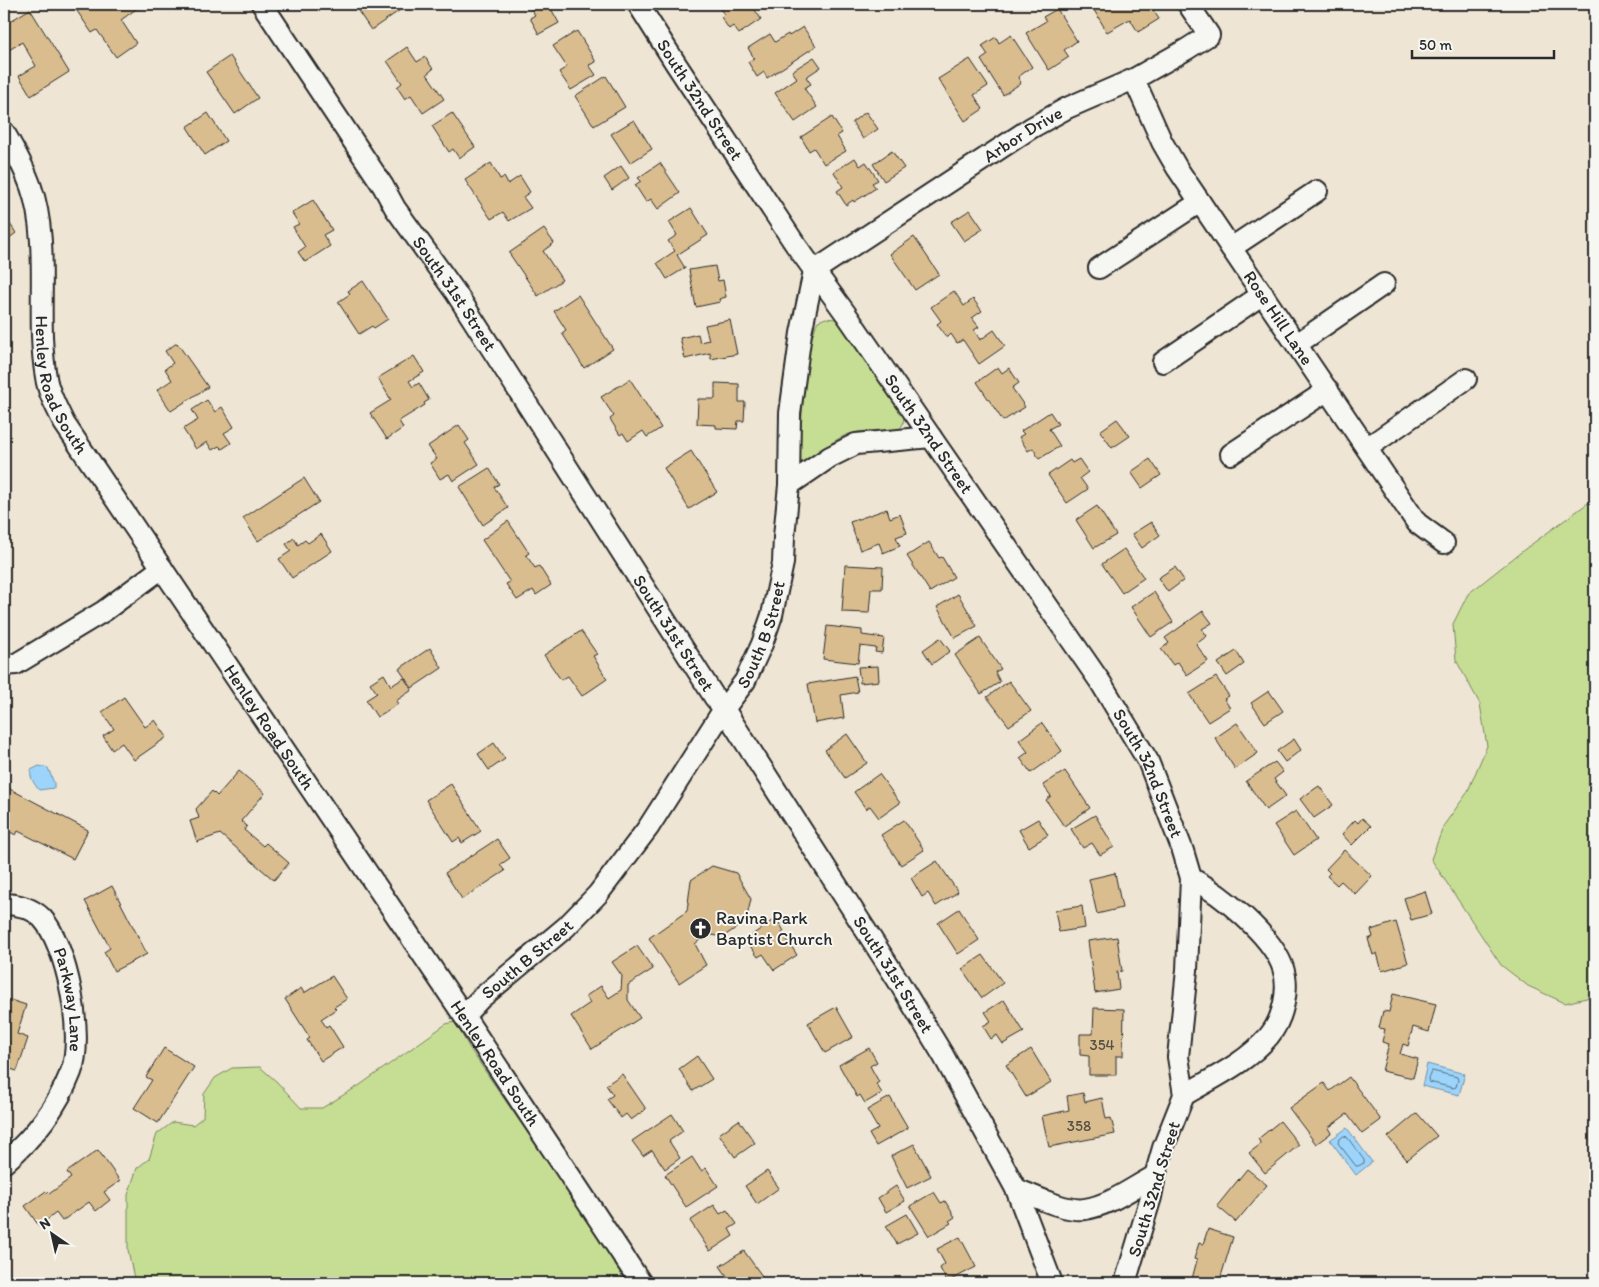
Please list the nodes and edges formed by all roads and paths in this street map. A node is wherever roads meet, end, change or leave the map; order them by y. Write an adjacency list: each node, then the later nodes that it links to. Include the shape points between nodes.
1 (262, 4): 24 (street, South 31st Street, via 395,208 456,293)
2 (638, 4): 10 (street, South 32nd Street)
3 (1188, 4): 4 (street, Arbor Drive, via 1209,35)
4 (1134, 79): 7 (street, Rose Hill Lane, via 1162,142); 10 (street, Arbor Drive, via 1067,108 1031,128)
5 (4, 132): 22 (street, Henley Road South, via 31,188 38,219 42,338 51,395 64,423)
6 (1317, 191): 8 (street)
7 (1200, 202): 8 (street, Rose Hill Lane); 9 (street)
8 (1232, 248): 12 (street, Rose Hill Lane)
9 (1099, 268)
10 (814, 271): 17 (street, South 32nd Street); 20 (street, South B Street, via 790,413)
11 (1384, 284): 13 (street)
12 (1263, 294): 13 (street, Rose Hill Lane); 14 (street)
13 (1297, 344): 16 (street, Rose Hill Lane)
14 (1163, 362)
15 (1466, 379): 18 (street)
16 (1328, 390): 18 (street, Rose Hill Lane); 19 (street)
17 (931, 436): 20 (street, via 856,444); 25 (street, South 32nd Street, via 1129,727 1148,761)
18 (1367, 448): 21 (street, Rose Hill Lane, via 1417,523)
19 (1231, 454)
20 (789, 485): 24 (street, South B Street, via 783,563 772,615 745,681)
21 (1444, 543)
22 (162, 568): 23 (street, via 104,611 16,664); 27 (street, Henley Road South)
23 (4, 665)
24 (724, 709): 27 (street, South B Street, via 648,828 598,894 566,927); 31 (street, South 31st Street, via 897,979 943,1055)
25 (1191, 878): 28 (street, South 32nd Street, via 1187,970 1178,1057); 28 (street, via 1224,899 1264,937 1283,966 1285,1000 1270,1035 1261,1045 1239,1063)
26 (4, 904): 29 (street, Parkway Lane, via 16,904 41,917 57,941 72,990 77,1041 72,1071 47,1118)
27 (464, 1016): 32 (street, Henley Road South)
28 (1184, 1095): 30 (street, South 32nd Street)
29 (4, 1163)
30 (1155, 1176): 31 (street, via 1109,1201 1084,1209 1058,1205); 34 (street, South 32nd Street)
31 (1016, 1189): 33 (street, South 31st Street)
32 (641, 1283)
33 (1052, 1283)
34 (1125, 1283)

